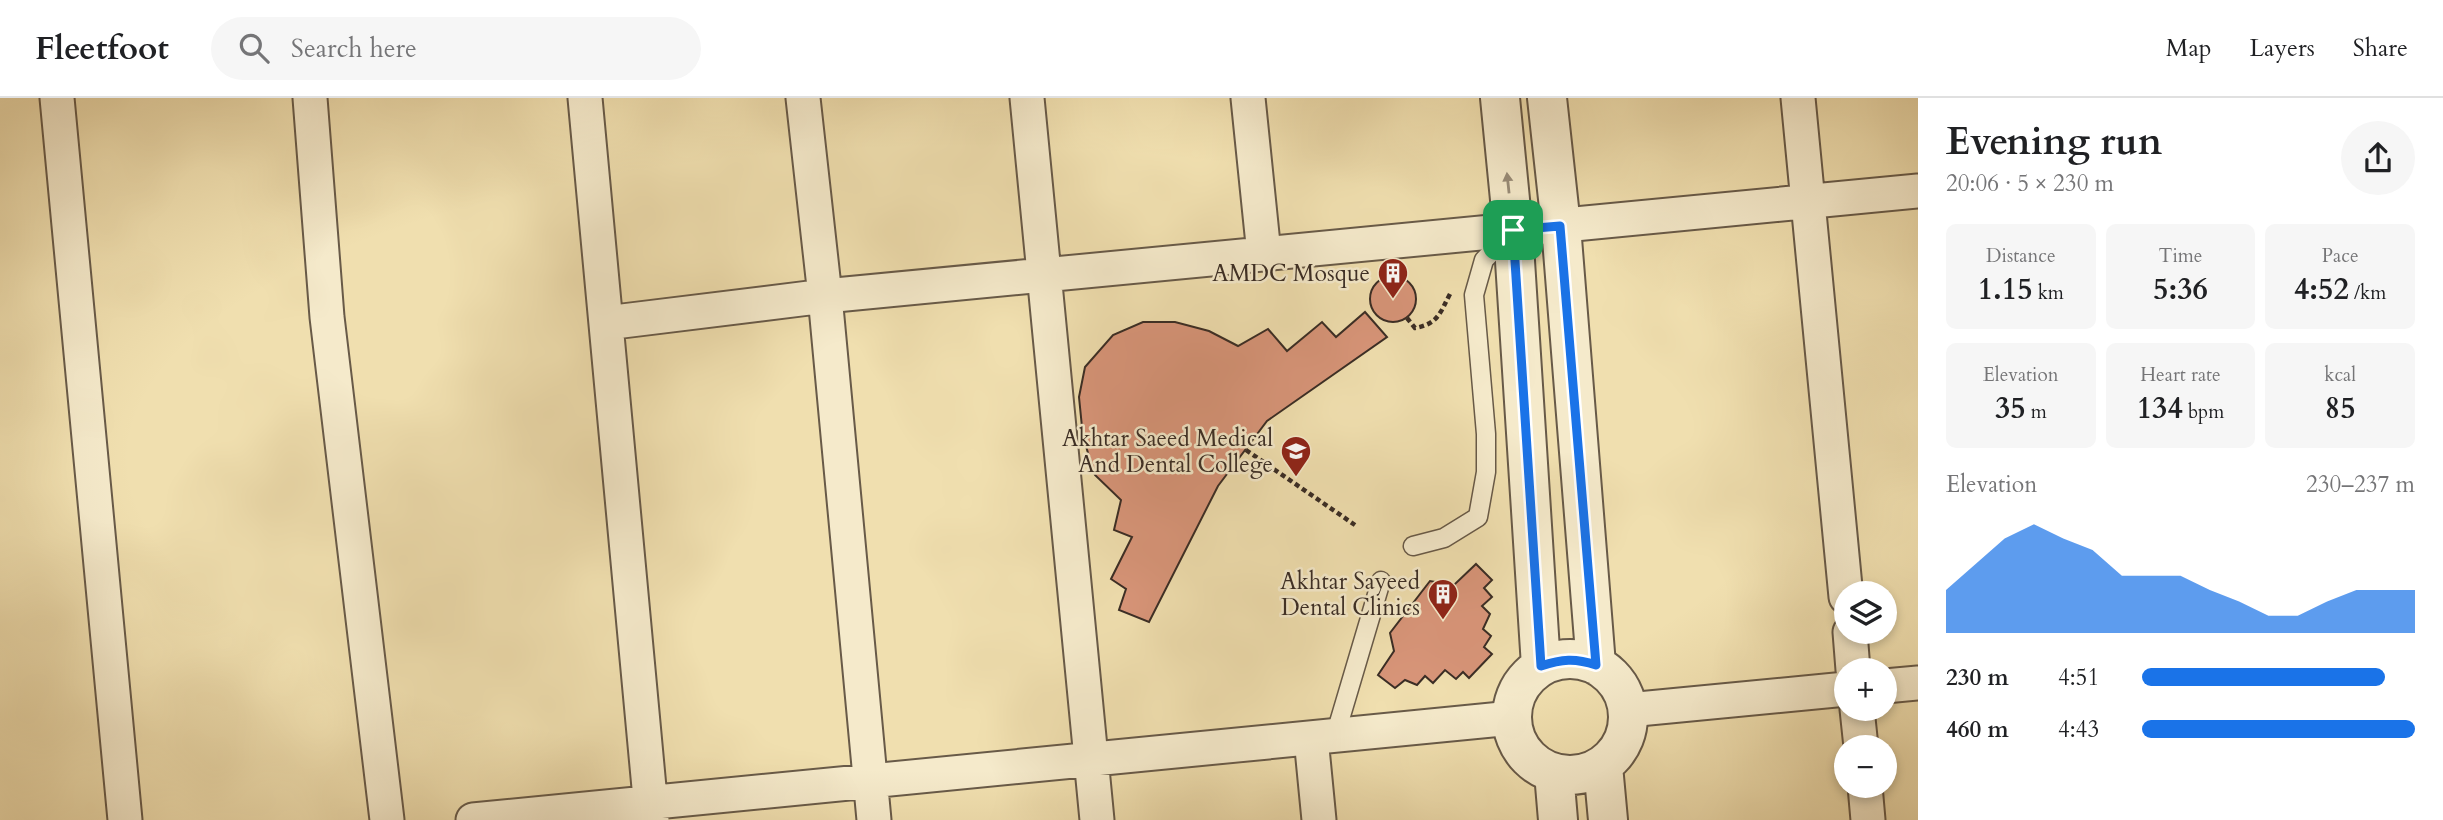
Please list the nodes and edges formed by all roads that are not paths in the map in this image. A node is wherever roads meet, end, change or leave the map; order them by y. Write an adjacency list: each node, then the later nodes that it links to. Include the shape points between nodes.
1 (57, 98): 35 (street)
2 (310, 98): 36 (street, via 327,317)
3 (585, 98): 17 (street)
4 (803, 98): 16 (street)
5 (1027, 98): 15 (street)
6 (1248, 98): 14 (street)
7 (1500, 98): 13 (street, one-way to 7)
8 (1547, 98): 12 (street)
9 (1798, 98): 11 (street)
10 (1918, 191): 11 (street)
11 (1808, 201): 12 (street); 20 (street)
12 (1560, 226): 13 (street); 21 (street)
13 (1513, 230): 14 (street); 18 (lane, via 1484,260 1474,295 1486,434 1486,472 1478,517 1444,538); 22 (street)
14 (1264, 254): 15 (street)
15 (1046, 275): 16 (street); 29 (street)
16 (825, 296): 17 (street); 32 (street)
17 (606, 323): 34 (street)
18 (1413, 546)
19 (1381, 581): 28 (lane)
20 (1844, 581)
21 (1596, 665): 22 (street, via 1569,659); 26 (street, via 1623,691)
22 (1541, 666): 27 (street, via 1519,690)
23 (1918, 683): 24 (street)
24 (1897, 685)
25 (1834, 690): 26 (street)
26 (1628, 710): 30 (street, via 1623,741)
27 (1512, 718): 28 (street); 31 (street, via 1524,754)
28 (1323, 737): 29 (street); 40 (street)
29 (1092, 759): 32 (street); 39 (street)
30 (1603, 766): 31 (street, via 1588,774); 42 (street)
31 (1554, 774): 41 (street)
32 (871, 781): 34 (street); 38 (street)
33 (1866, 798): 43 (street)
34 (651, 811): 37 (street)
35 (125, 820)
36 (387, 820)
37 (473, 820)
38 (874, 820)
39 (1097, 820)
40 (1318, 820)
41 (1558, 820)
42 (1608, 820)
43 (1868, 820)

